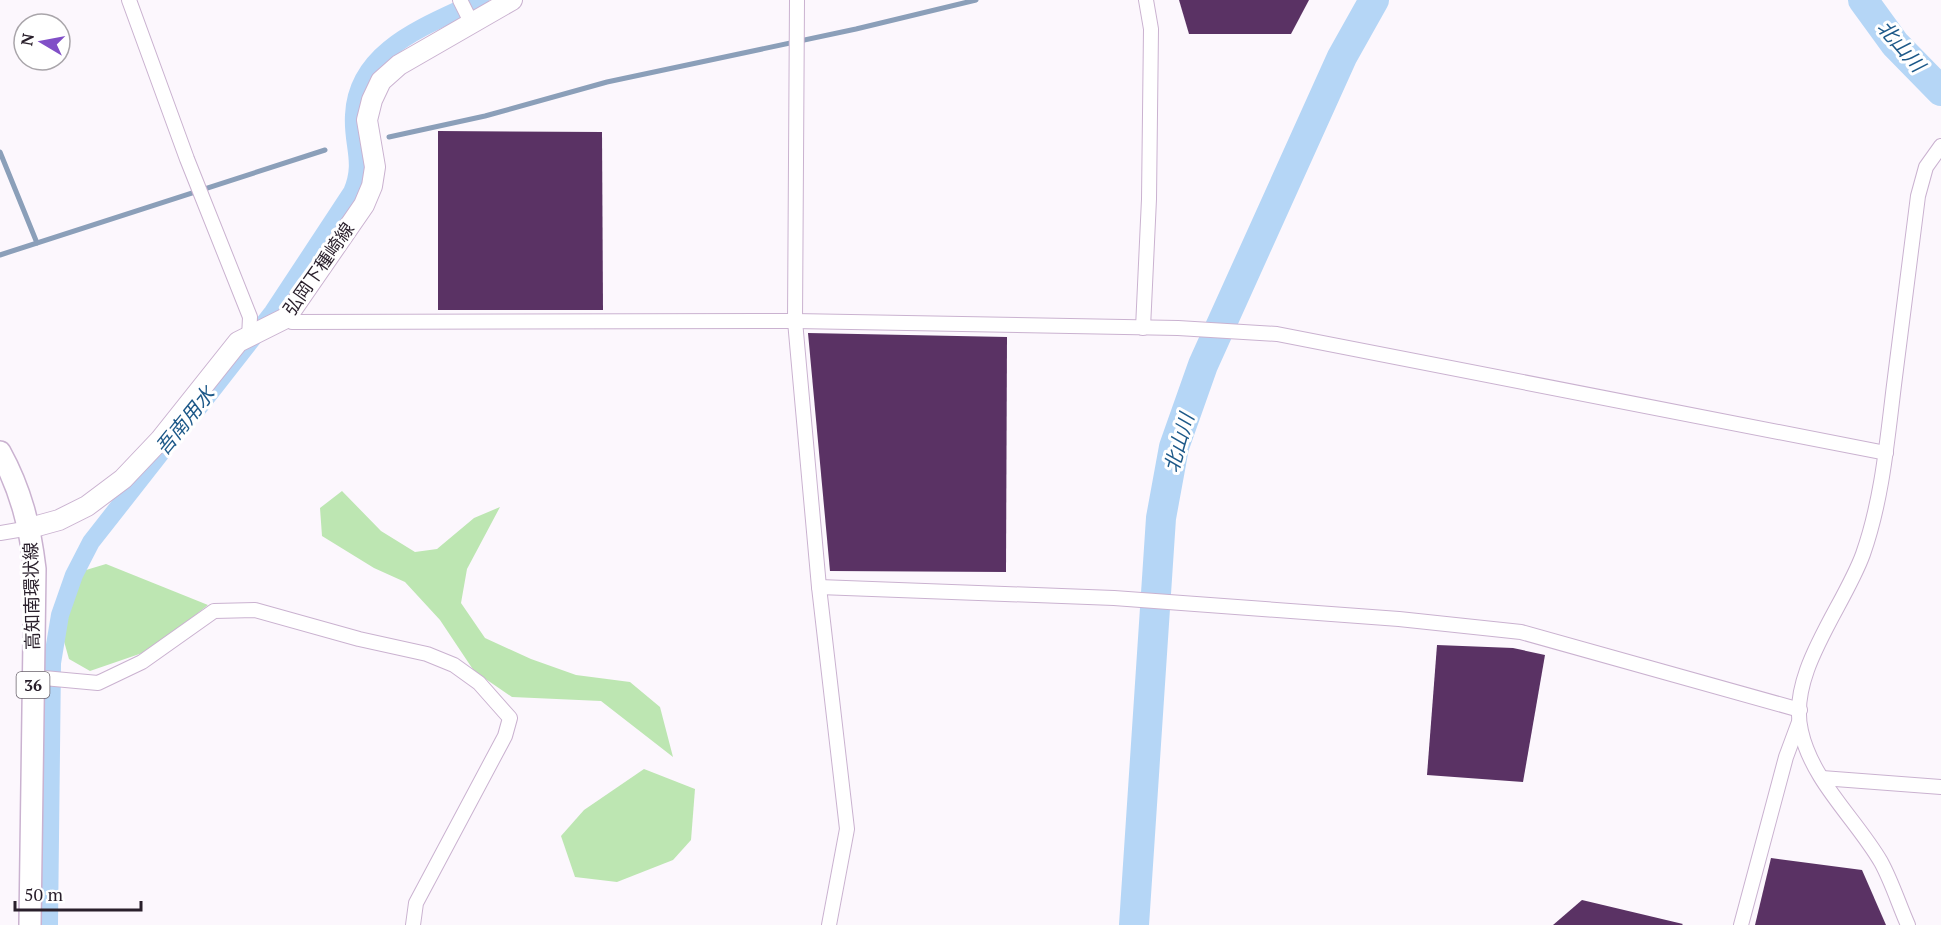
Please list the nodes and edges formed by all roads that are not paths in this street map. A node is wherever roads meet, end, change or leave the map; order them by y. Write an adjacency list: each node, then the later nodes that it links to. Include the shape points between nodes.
1 (129, 0): 11 (street, via 250,317)
2 (460, 0): 6 (street)
3 (512, 0): 6 (main road, 弘岡下種崎線)
4 (797, 0): 8 (street)
5 (1146, 0): 10 (street, via 1151,29)
6 (471, 21): 9 (main road, 弘岡下種崎線, via 399,65 381,81 368,120 375,166 368,196)
7 (1940, 147): 13 (street, via 1926,167 1918,196)
8 (795, 321): 9 (street); 10 (street); 16 (street)
9 (278, 323): 11 (main road, 弘岡下種崎線)
10 (1143, 328): 13 (street, via 1276,334)
11 (250, 338): 14 (main road, 弘岡下種崎線, via 238,342 160,440 123,479 87,506)
12 (0, 452): 14 (main road, 高知南環状線 / 36, via 18,487)
13 (1886, 453): 18 (street, via 1874,519 1862,555 1808,668 1801,689)
14 (30, 528): 15 (street); 17 (main road, 高知南環状線 / 36)
15 (0, 533)
16 (819, 587): 18 (street, via 1114,598 1521,632); 23 (street, via 847,829)
17 (39, 678): 21 (main road, 高知南環状線 / 36); 22 (street, via 98,682 110,678 142,662 214,611 228,609 255,610 427,654 454,665 479,683 510,718 505,736 416,903)
18 (1800, 715): 19 (street, via 1801,732); 24 (street)
19 (1822, 778): 20 (street); 25 (street, via 1881,863)
20 (1941, 787)
21 (30, 925)
22 (413, 925)
23 (829, 925)
24 (1742, 925)
25 (1908, 925)

